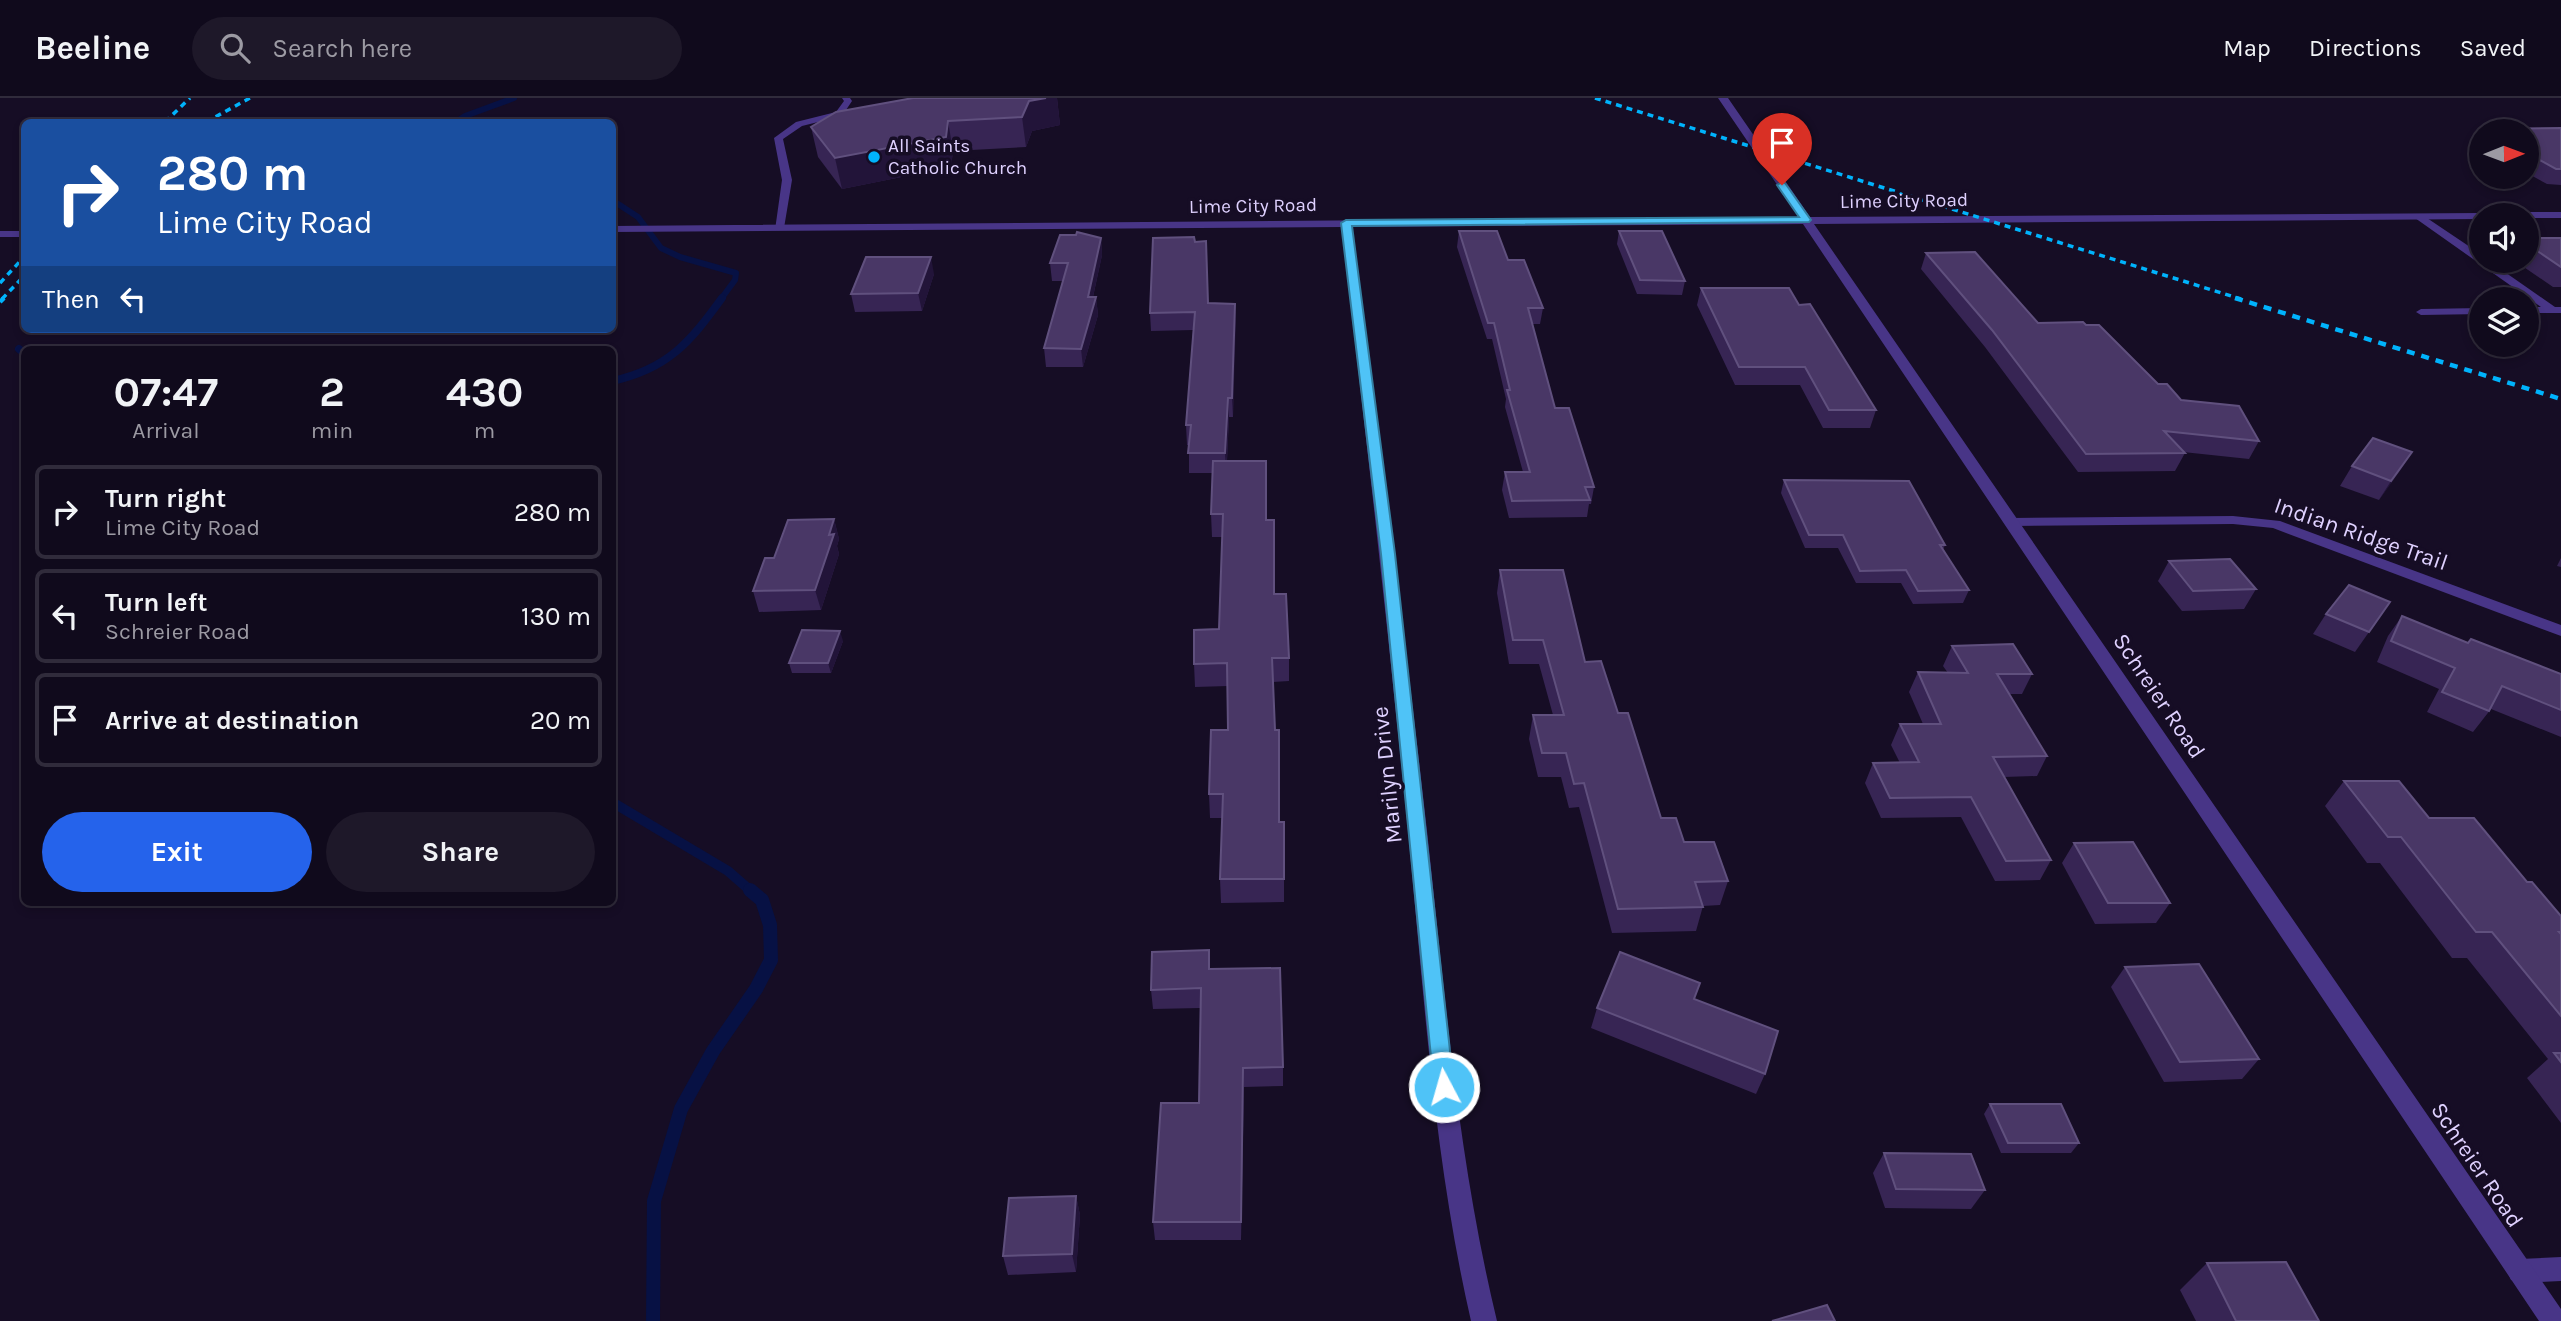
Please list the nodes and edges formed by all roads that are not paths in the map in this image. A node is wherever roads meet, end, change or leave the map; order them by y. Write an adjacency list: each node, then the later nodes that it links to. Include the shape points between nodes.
1 (846, 98): 9 (lane, via 839,114 799,124 778,138 787,180)
2 (1723, 98): 7 (street, Schreier Road)
3 (2539, 215): 4 (street)
4 (2561, 215)
5 (2418, 216): 6 (street, Lime City Road); 7 (street, Lime City Road); 13 (lane)
6 (2469, 216)
7 (1806, 220): 8 (street, Lime City Road); 19 (street, Schreier Road)
8 (1346, 223): 9 (street, Lime City Road); 23 (street, Marilyn Drive, via 1388,554 1450,1141)
9 (779, 228): 10 (street, Lime City Road)
10 (616, 229)
11 (0, 234): 12 (street)
12 (21, 234)
13 (2469, 251)
14 (2502, 273): 16 (lane)
15 (2539, 310): 16 (lane)
16 (2557, 310)
17 (2469, 311): 18 (lane)
18 (2421, 312)
19 (2012, 522): 20 (street, Indian Ridge Trail, via 2233,520 2275,524); 22 (street, Schreier Road)
20 (2561, 631)
21 (2561, 1269): 22 (street)
22 (2520, 1272): 24 (street, Schreier Road)
23 (1484, 1321)
24 (2554, 1321)

